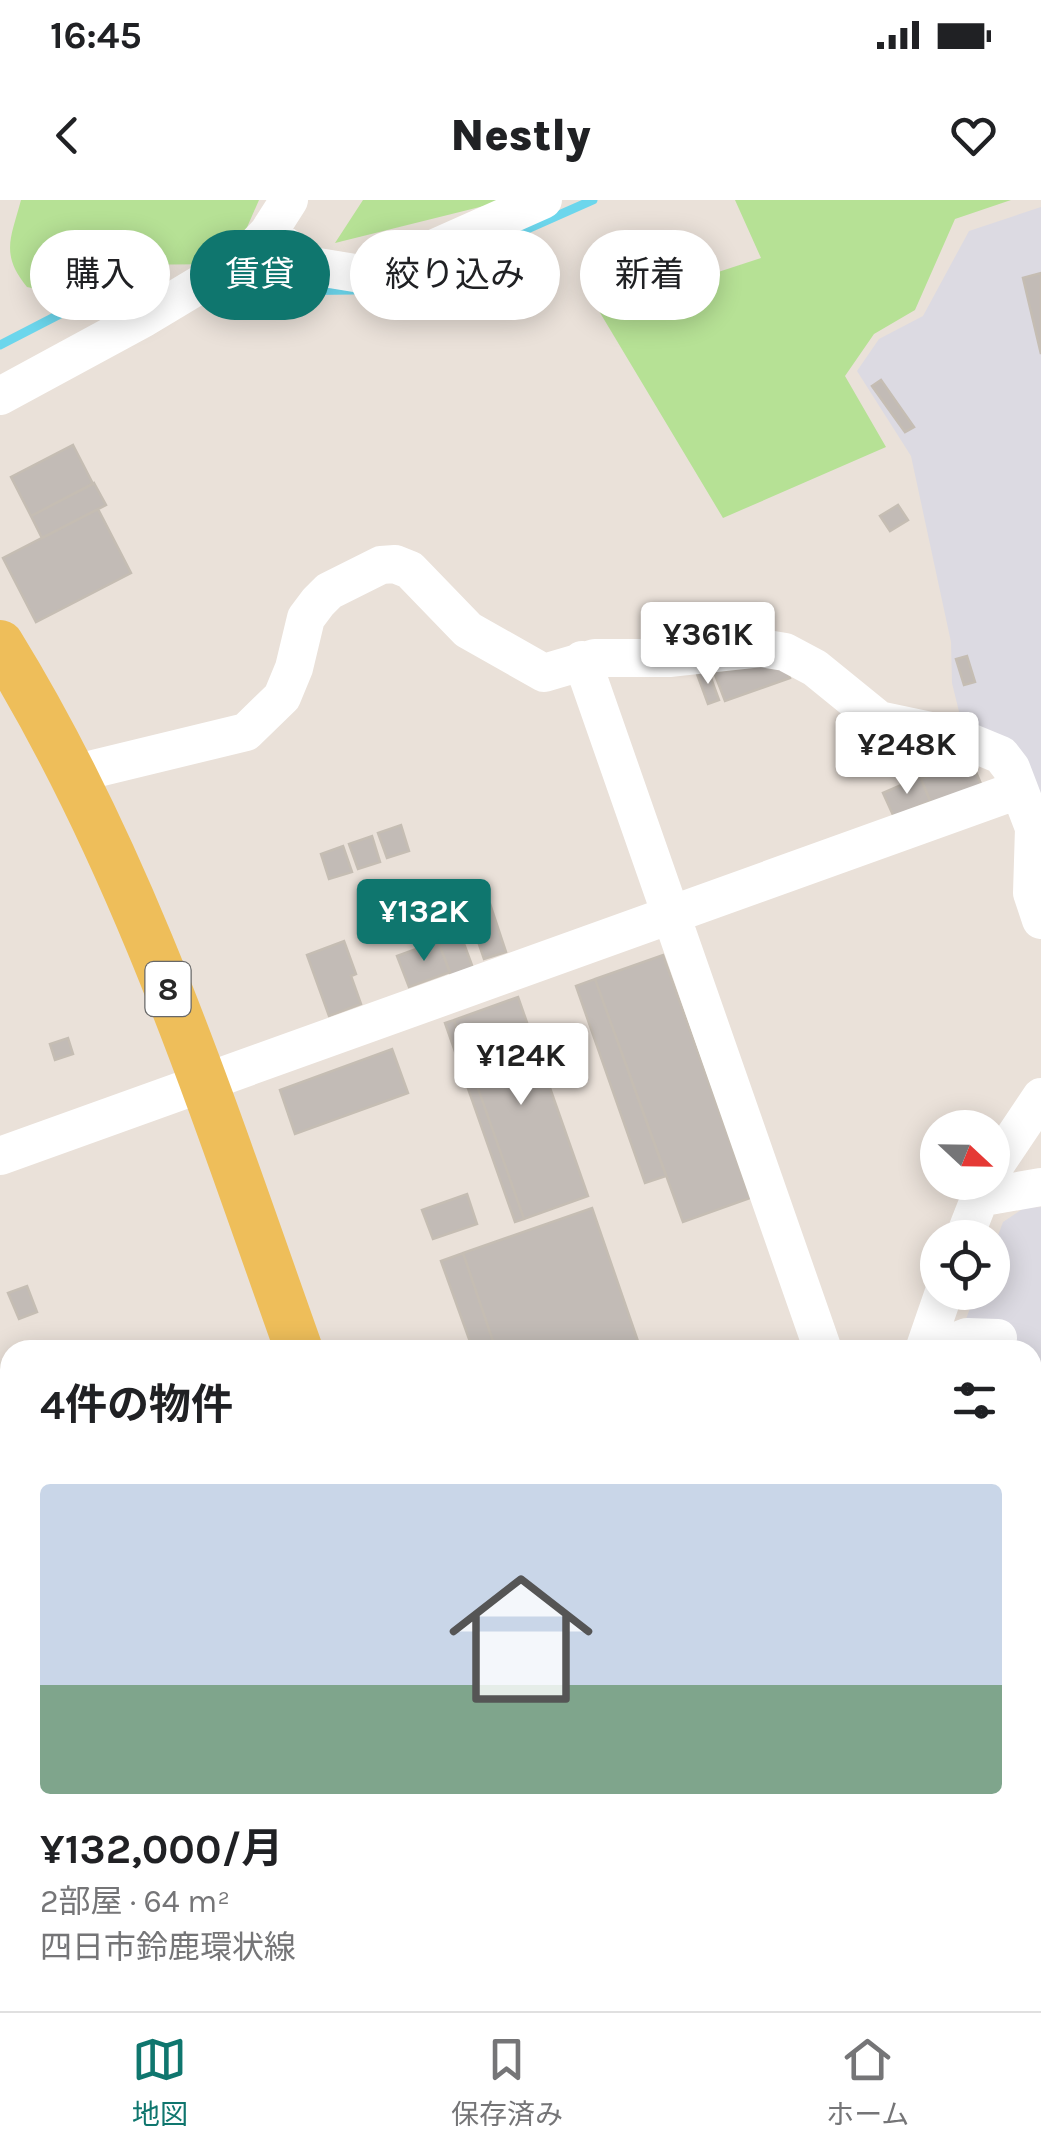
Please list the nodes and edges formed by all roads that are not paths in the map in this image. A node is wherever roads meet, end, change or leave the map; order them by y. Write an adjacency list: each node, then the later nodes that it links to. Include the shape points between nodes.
1 (290, 200): 3 (street)
2 (543, 200): 4 (street, via 386,270)
3 (271, 230)
4 (330, 269)
5 (190, 290): 6 (street)
6 (0, 396)
7 (0, 644): 9 (main road, 8)
8 (582, 660): 9 (street, via 544,673 468,630 410,570 381,565 318,602 306,618 282,697 246,732); 10 (street, via 785,652 880,720 956,736 1001,755); 11 (street)
9 (73, 774): 13 (main road, 8, via 138,909)
10 (1018, 790): 11 (street); 12 (street, via 1034,828 1032,892)
11 (672, 915): 13 (street); 24 (street)
12 (1041, 920)
13 (204, 1082): 17 (street); 23 (main road, 8)
14 (1041, 1097): 16 (street)
15 (1041, 1139): 18 (street)
16 (1010, 1144)
17 (0, 1156)
18 (1010, 1162)
19 (1010, 1182): 20 (street)
20 (1041, 1187)
21 (938, 1310): 25 (street)
22 (998, 1338): 26 (street)
23 (295, 1340)
24 (820, 1340)
25 (927, 1340)
26 (959, 1340)

